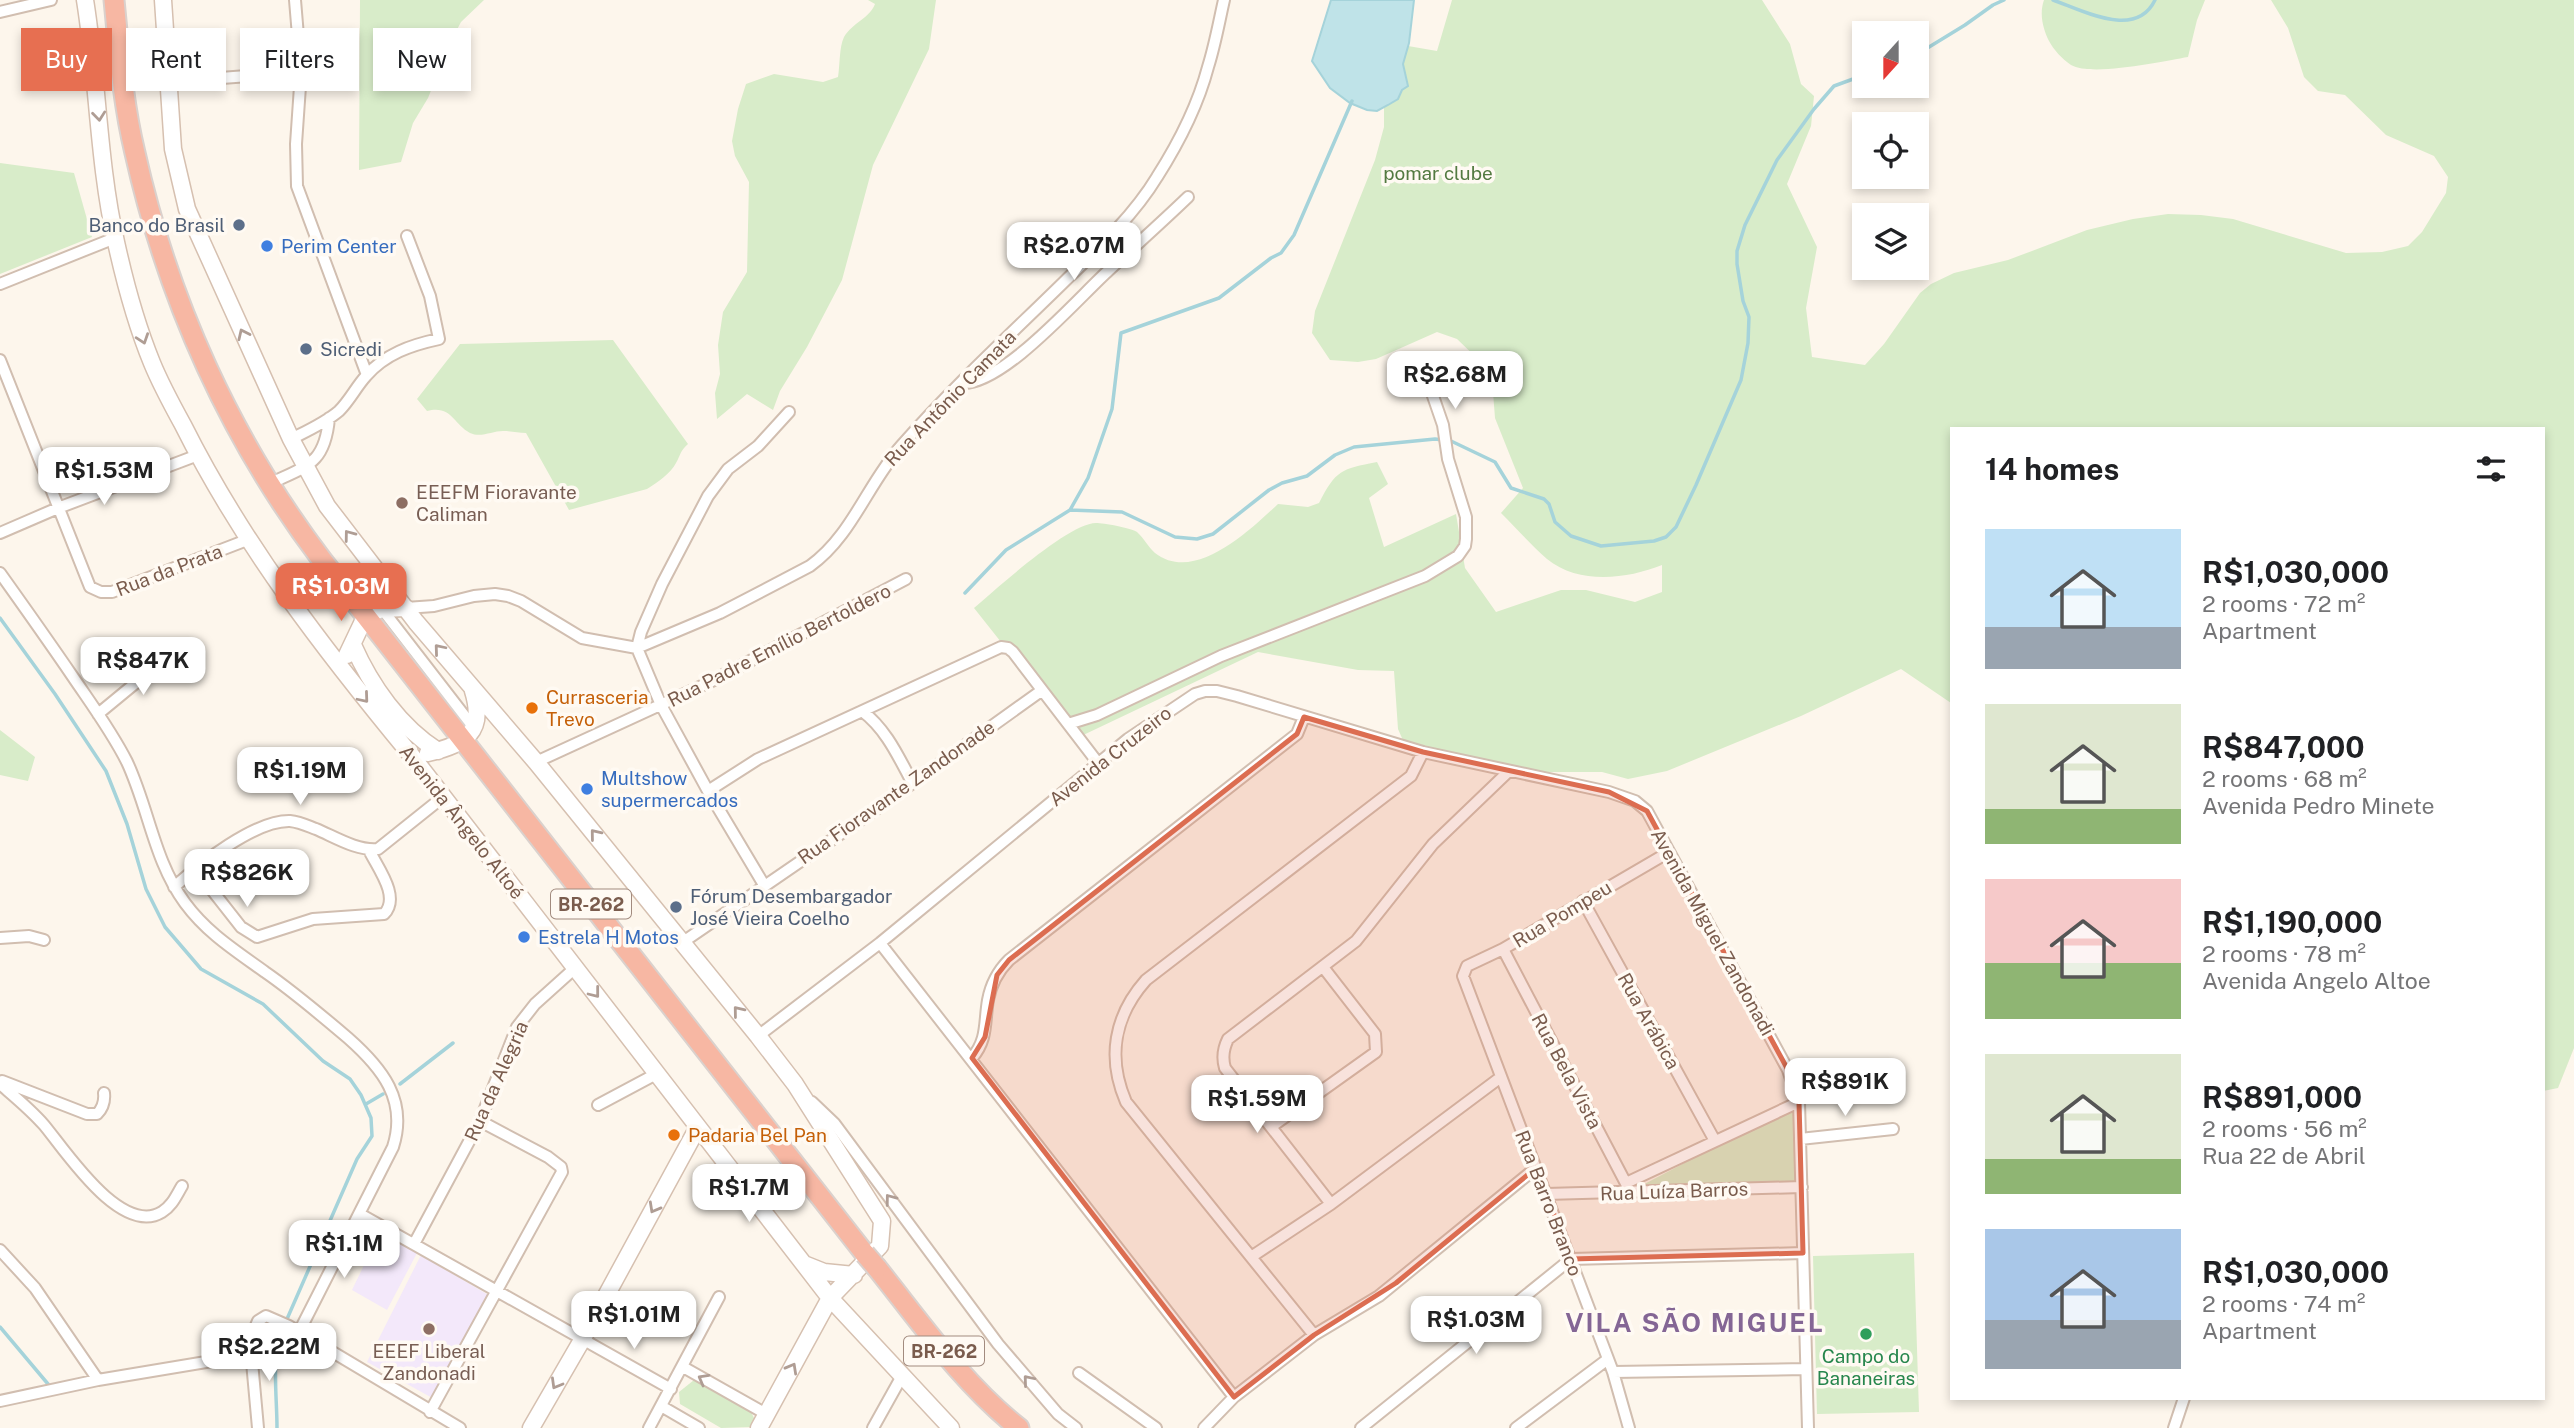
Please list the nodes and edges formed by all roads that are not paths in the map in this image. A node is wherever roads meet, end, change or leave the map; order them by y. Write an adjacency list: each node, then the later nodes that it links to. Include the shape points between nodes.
1 (51, 0): 7 (street)
2 (85, 0): 14 (street, Avenida Ângelo Altoé, one-way to 14)
3 (114, 0): 25 (highway, BR-262, via 134,152 162,250 206,367)
4 (163, 0): 8 (street)
5 (295, 0): 9 (street)
6 (1224, 0): 18 (street, Rua Antônio Camata, via 1208,69 1156,180 1088,259)
7 (0, 12)
8 (165, 28)
9 (297, 28)
10 (170, 91): 22 (street, one-way to 10, via 187,209 173,149)
11 (300, 91): 17 (street, via 297,186)
12 (1188, 197): 18 (street, via 1040,337 991,375)
13 (407, 236): 17 (street, via 430,296 439,339 388,356)
14 (115, 238): 15 (street); 23 (street, Avenida Ângelo Altoé, one-way to 23, via 152,362)
15 (0, 284)
16 (0, 360): 26 (street)
17 (367, 375): 21 (street)
18 (962, 383): 34 (street, Rua Antônio Camata, via 884,466 823,557 720,612)
19 (1433, 396): 45 (street, via 1466,517 1465,546 1458,556 1425,576 1221,656 1097,715)
20 (789, 412): 34 (street, via 758,446 728,469 708,496 662,584)
21 (329, 418): 22 (street); 24 (street, via 323,448)
22 (291, 439): 24 (street)
23 (198, 455): 26 (street); 28 (street, Avenida Ângelo Altoé)
24 (305, 467): 25 (street); 31 (street, one-way to 24, via 332,514)
25 (269, 484): 32 (highway, BR-262, via 302,533)
26 (58, 508): 27 (street); 28 (street, Rua da Prata, via 90,587 101,592 112,592)
27 (0, 533)
28 (247, 540): 36 (street, Avenida Ângelo Altoé)
29 (0, 573): 42 (street)
30 (906, 579): 40 (street, Rua Padre Emílio Bertoldero)
31 (406, 608): 32 (street); 34 (street, via 474,596 508,596 582,638); 37 (street, one-way to 31)
32 (374, 612): 33 (street); 46 (highway, BR-262)
33 (353, 645): 36 (street); 47 (street, via 394,710 422,741)
34 (636, 648): 40 (street)
35 (177, 660): 42 (street, via 149,672)
36 (339, 668): 49 (street, Avenida Ângelo Altoé, one-way to 49)
37 (472, 689): 46 (street, via 478,709); 50 (street)
38 (1041, 691): 39 (street, via 1013,652 1001,647); 45 (street); 53 (street, Rua Fioravante Zandonade)
39 (876, 704): 41 (street); 44 (street)
40 (661, 705): 50 (street, Rua Padre Emílio Bertoldero); 54 (street)
41 (862, 711): 44 (street); 54 (street, via 758,759)
42 (98, 714): 61 (street, via 128,764)
43 (1304, 717): 48 (street, Avenida Cruzeiro); 51 (street, Avenida Cruzeiro, via 1205,691 1184,700); 72 (street, via 1297,734 1009,960 993,984 985,1037)
44 (874, 720): 53 (street)
45 (1068, 724): 51 (street)
46 (469, 735): 47 (street); 96 (highway, BR-262)
47 (438, 751): 49 (street)
48 (1423, 752): 52 (street, Avenida Cruzeiro); 97 (street, via 1411,776 1146,980 1120,1023 1116,1069 1126,1102)
49 (411, 755): 55 (street, Avenida Ângelo Altoé)
50 (537, 762): 65 (street, one-way to 50)
51 (1098, 763): 66 (street, Avenida Cruzeiro)
52 (1508, 772): 56 (street, Avenida Cruzeiro, via 1609,792 1635,801); 68 (street, via 1433,844 1356,941)
53 (912, 782): 60 (street, Rua Fioravante Zandonade)
54 (708, 791): 60 (street)
55 (443, 797): 57 (street, via 388,843); 69 (street, Avenida Ângelo Altoé)
56 (1647, 811): 58 (street, Avenida Miguel Zandonadi)
57 (369, 850): 59 (street, via 300,823 278,822 237,841); 59 (street, via 391,897 384,914 313,919 257,937)
58 (1669, 852): 62 (street, Rua Pompeu); 78 (street, Avenida Miguel Zandonadi, via 1788,1070)
59 (191, 873): 61 (street)
60 (764, 885): 65 (street, Rua Fioravante Zandonade)
61 (174, 887): 92 (street, via 215,936 331,1023 387,1082 398,1113 398,1131)
62 (1583, 901): 67 (street, Rua Pompeu); 85 (street, Rua Arábica)
63 (0, 938): 64 (street)
64 (44, 940)
65 (683, 942): 71 (street, one-way to 65)
66 (880, 943): 71 (street, Avenida Cruzeiro); 72 (street)
67 (1503, 949): 70 (street, Rua Pompeu, via 1467,966); 89 (street, Rua Bela Vista)
68 (1323, 967): 82 (street, via 1228,1039 1224,1048 1225,1068); 82 (street, via 1375,1034 1376,1052)
69 (575, 968): 73 (street, Avenida Ângelo Altoé, one-way to 73); 80 (street, Rua da Alegria, via 517,1027)
70 (1464, 981): 74 (street, Rua Barro Branco)
71 (758, 1037): 76 (street)
72 (972, 1058): 117 (street)
73 (658, 1073): 79 (street); 81 (street, Avenida Ângelo Altoé)
74 (1501, 1077): 86 (street, Rua Barro Branco); 91 (street)
75 (0, 1082): 77 (street, via 87,1114 100,1111); 87 (street, via 35,1115 101,1193 125,1210 155,1215 169,1206)
76 (795, 1084): 96 (street, via 882,1221); 131 (street, one-way to 76, via 1058,1415 998,1344 834,1123)
77 (104, 1093)
78 (1800, 1102): 84 (street, Avenida Miguel Zandonadi); 85 (street)
79 (598, 1105)
80 (480, 1121): 93 (street, Rua da Alegria); 101 (street, via 557,1163 562,1172)
81 (698, 1127): 99 (street, Avenida Ângelo Altoé); 108 (street, one-way to 108)
82 (1271, 1128): 91 (street)
83 (1893, 1129): 84 (street)
84 (1800, 1139): 88 (street, Avenida Miguel Zandonadi)
85 (1715, 1141): 89 (street)
86 (1536, 1168): 90 (street, Rua Barro Branco); 106 (street, via 1379,1296)
87 (182, 1186)
88 (1802, 1187): 89 (street, Rua Luíza Barros); 95 (street, Avenida Miguel Zandonadi)
89 (1628, 1188): 90 (street, Rua Luíza Barros)
90 (1546, 1194): 98 (street, Rua Barro Branco)
91 (1331, 1204): 97 (street)
92 (360, 1214): 93 (street); 105 (street)
93 (414, 1244): 101 (street)
94 (0, 1250): 115 (street, via 36,1288)
95 (1803, 1253): 98 (street); 111 (street, Avenida Miguel Zandonadi)
96 (874, 1256): 100 (street); 130 (highway, BR-262, via 956,1367)
97 (1251, 1257): 106 (street)
98 (1571, 1259): 109 (street, Rua Barro Branco); 134 (street)
99 (804, 1264): 100 (street); 103 (street, Avenida Ângelo Altoé)
100 (850, 1278): 103 (street); 104 (street)
101 (496, 1291): 108 (street); 121 (street)
102 (719, 1297): 110 (street)
103 (830, 1298): 104 (street, Avenida Ângelo Altoé); 122 (street, one-way to 103)
104 (851, 1320): 114 (street, Avenida Ângelo Altoé)
105 (299, 1332): 107 (street, via 272,1317 261,1317); 121 (street)
106 (1314, 1335): 117 (street)
107 (250, 1340): 115 (street, via 234,1354 211,1362); 123 (street)
108 (582, 1340): 116 (street); 125 (street, one-way to 125)
109 (1608, 1359): 112 (street, Rua Barro Branco); 135 (street)
110 (682, 1367): 116 (street); 122 (street, one-way to 110)
111 (1806, 1369): 112 (street); 137 (street, Avenida Miguel Zandonadi)
112 (1614, 1372): 136 (street, Rua Barro Branco)
113 (1079, 1373): 132 (street)
114 (902, 1376): 128 (street); 129 (street, Avenida Ângelo Altoé)
115 (98, 1380): 119 (street)
116 (671, 1389): 120 (street)
117 (1234, 1397): 133 (street)
118 (2183, 1400): 138 (street)
119 (0, 1401)
120 (662, 1406): 126 (street); 127 (street)
121 (430, 1412): 124 (street)
122 (763, 1421)
123 (258, 1428)
124 (460, 1428)
125 (531, 1428)
126 (649, 1428)
127 (699, 1428)
128 (873, 1428)
129 (951, 1428)
130 (1019, 1428)
131 (1076, 1428)
132 (1156, 1428)
133 (1204, 1428)
134 (1361, 1428)
135 (1516, 1428)
136 (1629, 1428)
137 (1808, 1428)
138 (2174, 1428)

